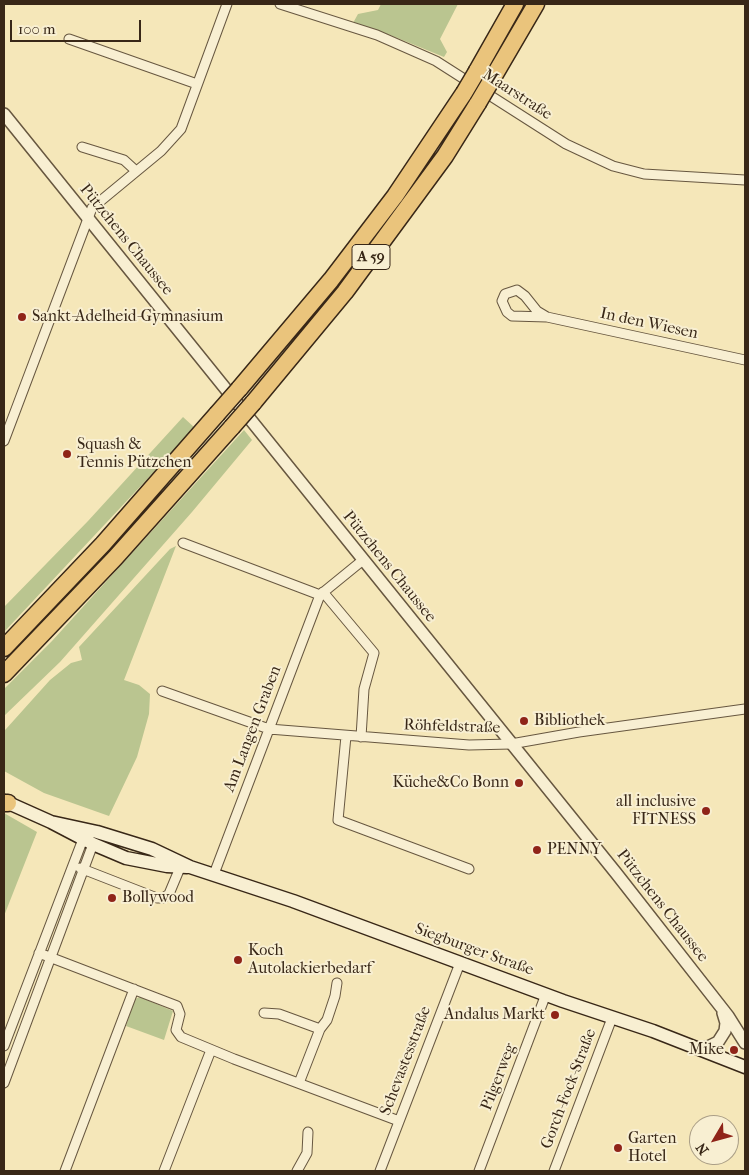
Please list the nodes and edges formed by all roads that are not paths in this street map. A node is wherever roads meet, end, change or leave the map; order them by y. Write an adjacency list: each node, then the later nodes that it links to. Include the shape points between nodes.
1 (227, 4): 6 (street)
2 (280, 4): 10 (street, Maarstraße, via 377,35 430,58 566,144 613,166 644,174)
3 (516, 4): 18 (highway, A 59, bridge, via 464,93 395,196 331,280 109,537)
4 (536, 4): 19 (highway, A 59, bridge, via 445,156 345,292 232,427 115,558)
5 (69, 39): 6 (street)
6 (197, 84): 9 (street, via 181,129)
7 (4, 114): 11 (street, Pützchens Chaussee)
8 (82, 147): 9 (street, via 124,160)
9 (136, 171): 11 (street, via 92,208)
10 (745, 180)
11 (87, 217): 14 (street); 16 (street, Pützchens Chaussee)
12 (547, 317): 12 (street, In den Wiesen, via 518,290 505,294 502,302 512,316); 13 (street, In den Wiesen)
13 (745, 360)
14 (4, 441)
15 (183, 542): 17 (street)
16 (363, 560): 17 (street, Am Langen Graben); 25 (street, Pützchens Chaussee)
17 (322, 593): 22 (street, Am Langen Graben); 24 (street, via 374,653 364,689)
18 (4, 648)
19 (4, 674)
20 (162, 691): 22 (street, Röhfeldstraße)
21 (745, 709): 25 (street, Röhfeldstraße)
22 (269, 729): 23 (street, Röhfeldstraße); 32 (street, Am Langen Graben)
23 (346, 736): 24 (street, Röhfeldstraße); 30 (street, via 338,820)
24 (361, 737): 25 (street, Röhfeldstraße, via 469,745)
25 (511, 744): 39 (street, Pützchens Chaussee)
26 (5, 802): 27 (main road, Siegburger Straße)
27 (91, 839): 28 (street); 29 (main road, Siegburger Straße, via 126,858); 31 (street)
28 (73, 866): 31 (street); 33 (street)
29 (184, 866): 31 (street, via 169,894 163,898); 32 (main road, Siegburger Straße)
30 (469, 868)
31 (84, 870): 34 (street)
32 (214, 874): 35 (main road, Siegburger Straße)
33 (39, 953): 34 (street); 44 (street)
34 (51, 958): 37 (street); 48 (street)
35 (460, 962): 38 (main road, Siegburger Straße); 50 (street, Schevastesstraße)
36 (336, 983): 42 (street, via 327,1020)
37 (134, 989): 46 (street, via 177,1006 180,1014 176,1030 181,1037); 52 (street)
38 (546, 994): 41 (main road, Siegburger Straße); 56 (street, Pilgerweg)
39 (723, 1011): 43 (street, Pützchens Chaussee); 45 (street, via 725,1031 718,1042 708,1047)
40 (264, 1013): 42 (street, via 279,1014)
41 (612, 1018): 45 (main road, Siegburger Straße); 57 (street, Gorch-Fock-Straße)
42 (320, 1029): 49 (street)
43 (745, 1043)
44 (4, 1046)
45 (691, 1048): 47 (main road, Siegburger Straße)
46 (211, 1050): 49 (street); 53 (street)
47 (745, 1067)
48 (4, 1083)
49 (299, 1083): 50 (street)
50 (399, 1121): 55 (street, Schevastesstraße)
51 (308, 1132): 54 (street, via 307,1153)
52 (65, 1171)
53 (164, 1171)
54 (297, 1171)
55 (380, 1171)
56 (479, 1171)
57 (554, 1171)

